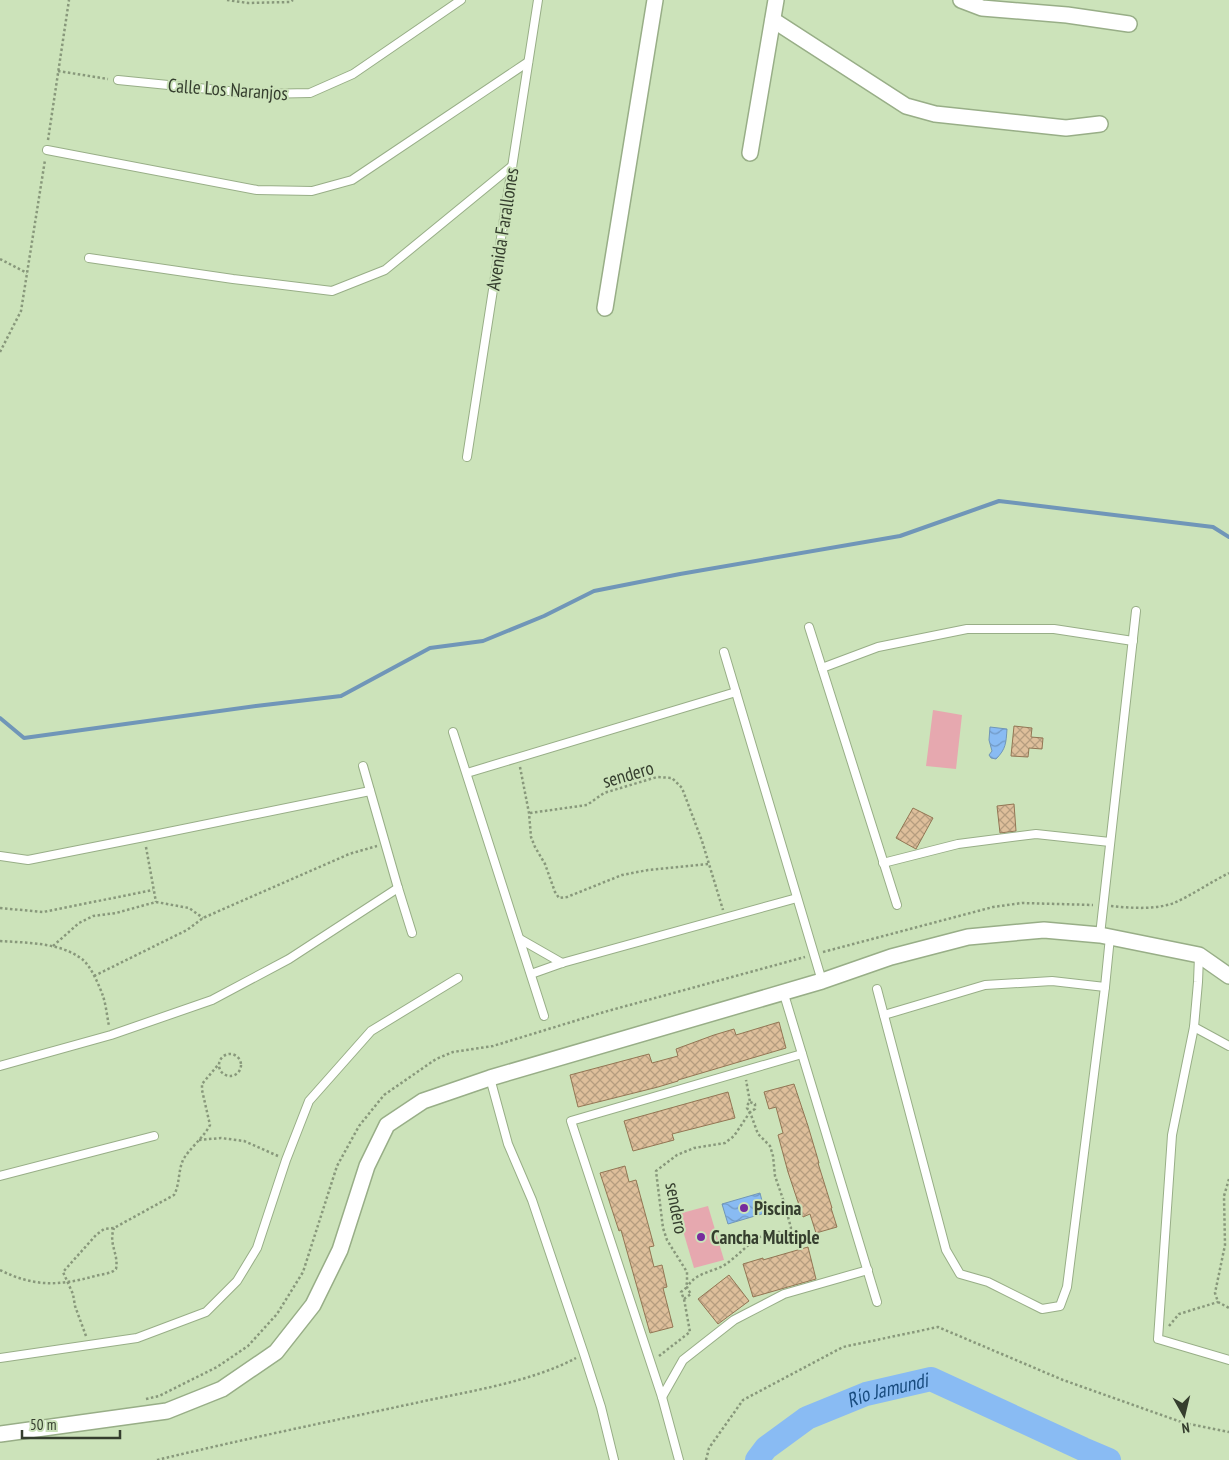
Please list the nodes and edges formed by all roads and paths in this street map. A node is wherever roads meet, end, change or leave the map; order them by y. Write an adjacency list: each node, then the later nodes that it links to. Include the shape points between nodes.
1 (69, 0): 12 (path)
2 (227, 0): 3 (path, via 248,3)
3 (293, 0)
4 (461, 0): 13 (lane, Calle Los Naranjos, via 353,74 310,94 259,94)
5 (538, 0): 11 (lane, Avenida Farallones)
6 (655, 0): 21 (street)
7 (776, 0): 9 (street)
8 (961, 0): 10 (street, via 982,8)
9 (773, 20): 14 (street, via 906,106 935,114 1066,128); 16 (street)
10 (1129, 24)
11 (528, 62): 15 (lane, via 352,180 312,191 257,190); 17 (lane, Avenida Farallones)
12 (58, 71): 13 (path); 15 (path)
13 (118, 80)
14 (1100, 124)
15 (47, 150): 20 (path)
16 (750, 152)
17 (512, 166): 19 (lane, via 385,270 332,291); 23 (lane, Avenida Farallones)
18 (0, 258): 20 (path)
19 (89, 258)
20 (28, 274): 22 (path, via 21,311)
21 (605, 308)
22 (0, 352)
23 (467, 457)
24 (1136, 611): 26 (lane)
25 (809, 627): 28 (lane)
26 (1133, 641): 28 (lane, via 1054,629 967,629 878,647); 37 (lane)
27 (724, 652): 29 (lane)
28 (822, 668): 40 (lane)
29 (736, 692): 31 (lane); 45 (lane)
30 (453, 732): 33 (lane)
31 (518, 757): 33 (lane); 35 (path)
32 (364, 766): 34 (lane)
33 (466, 773): 54 (lane)
34 (370, 790): 36 (lane); 38 (lane)
35 (529, 813): 41 (path, sendero, via 587,804 604,793 657,777 672,778 682,788); 41 (path, via 531,837 559,898 622,875)
36 (144, 837): 39 (lane, via 28,860); 44 (path)
37 (1110, 842): 40 (lane, via 1036,834 958,844); 48 (lane)
38 (386, 844): 43 (lane); 50 (path, via 349,854)
39 (0, 856)
40 (883, 863): 47 (lane)
41 (709, 864): 51 (path, sendero)
42 (1229, 873): 48 (path, via 1173,903 1152,908)
43 (398, 888): 52 (lane); 71 (lane, via 289,958 212,1000)
44 (154, 890): 46 (path); 49 (path, via 44,912)
45 (797, 898): 51 (lane); 57 (lane)
46 (156, 902): 50 (path, via 189,908); 56 (path, via 94,916 79,923)
47 (897, 906)
48 (1103, 906): 53 (lane); 57 (path, via 1022,903 993,907)
49 (0, 908)
50 (203, 918): 61 (path, via 187,930)
51 (726, 918): 59 (lane)
52 (412, 933)
53 (1105, 936): 58 (street); 64 (street, via 1044,930 968,937 891,957); 65 (lane)
54 (520, 939): 59 (lane); 60 (lane)
55 (0, 941): 56 (path)
56 (53, 947): 61 (path, via 83,960)
57 (814, 954): 64 (lane); 100 (path, via 493,1046 453,1052 436,1059 384,1096 359,1126 337,1166 303,1272 277,1314 248,1346 217,1367 159,1396)
58 (1198, 955): 62 (street); 70 (lane)
59 (562, 963): 60 (lane)
60 (531, 974): 69 (lane)
61 (94, 976): 71 (path)
62 (1229, 976)
63 (458, 978): 82 (lane, via 371,1031 309,1101)
64 (822, 981): 67 (street)
65 (1105, 987): 68 (lane, via 1052,981 986,985); 68 (lane, via 1067,1287 1060,1306 1042,1309 988,1282 960,1274 946,1250)
66 (877, 990): 68 (lane)
67 (783, 991): 73 (lane); 77 (street)
68 (884, 1015)
69 (544, 1016)
70 (1194, 1027): 72 (lane); 93 (lane, via 1172,1135)
71 (111, 1035): 75 (lane)
72 (1229, 1046)
73 (802, 1054): 76 (lane); 87 (lane)
74 (218, 1065): 74 (path, via 220,1072 232,1077 241,1068 237,1056 231,1054 225,1054); 81 (path, via 202,1084 210,1125)
75 (0, 1066)
76 (744, 1071): 78 (path); 98 (lane, via 571,1121)
77 (490, 1078): 95 (lane, via 508,1144 532,1200); 102 (street, via 423,1102 388,1125 367,1166 340,1250 313,1305 276,1352 222,1389 167,1411)
78 (750, 1102): 79 (path, via 747,1108); 79 (path, via 755,1109)
79 (750, 1112): 89 (path, sendero, via 726,1142 676,1155 656,1171 663,1228 687,1272 686,1288 681,1292); 89 (path, via 758,1134 770,1146 774,1156 774,1176 791,1228 788,1233 765,1234 722,1267 700,1275 689,1284 687,1288 691,1294)
80 (154, 1136): 83 (lane)
81 (200, 1140): 82 (path, via 244,1141); 85 (path, via 183,1159 174,1195)
82 (286, 1160): 94 (lane, via 257,1248 237,1281 206,1312 137,1338)
83 (0, 1176)
84 (1229, 1180): 91 (path, via 1224,1196 1225,1245 1215,1293)
85 (114, 1228): 88 (path, via 96,1235 72,1261 63,1272); 88 (path, via 112,1247 116,1269 112,1273)
86 (0, 1270): 88 (path, via 36,1283)
87 (868, 1270): 90 (lane); 99 (lane, via 784,1294 734,1320 683,1360)
88 (66, 1282): 94 (path)
89 (684, 1299): 98 (path, sendero, via 690,1332)
90 (876, 1302)
91 (1218, 1302): 92 (path); 93 (path, via 1179,1314)
92 (1229, 1308)
93 (1158, 1339): 97 (lane)
94 (89, 1345): 96 (lane)
95 (584, 1354): 103 (path, via 560,1366 508,1382); 104 (lane)
96 (0, 1358)
97 (1229, 1360)
98 (650, 1363): 99 (lane)
99 (662, 1397): 105 (lane)
100 (141, 1400)
101 (1229, 1432): 106 (path, via 1184,1423 1072,1384 938,1327 842,1347 743,1400 709,1448)
102 (0, 1434)
103 (157, 1460)
104 (614, 1460)
105 (680, 1460)
106 (706, 1460)

